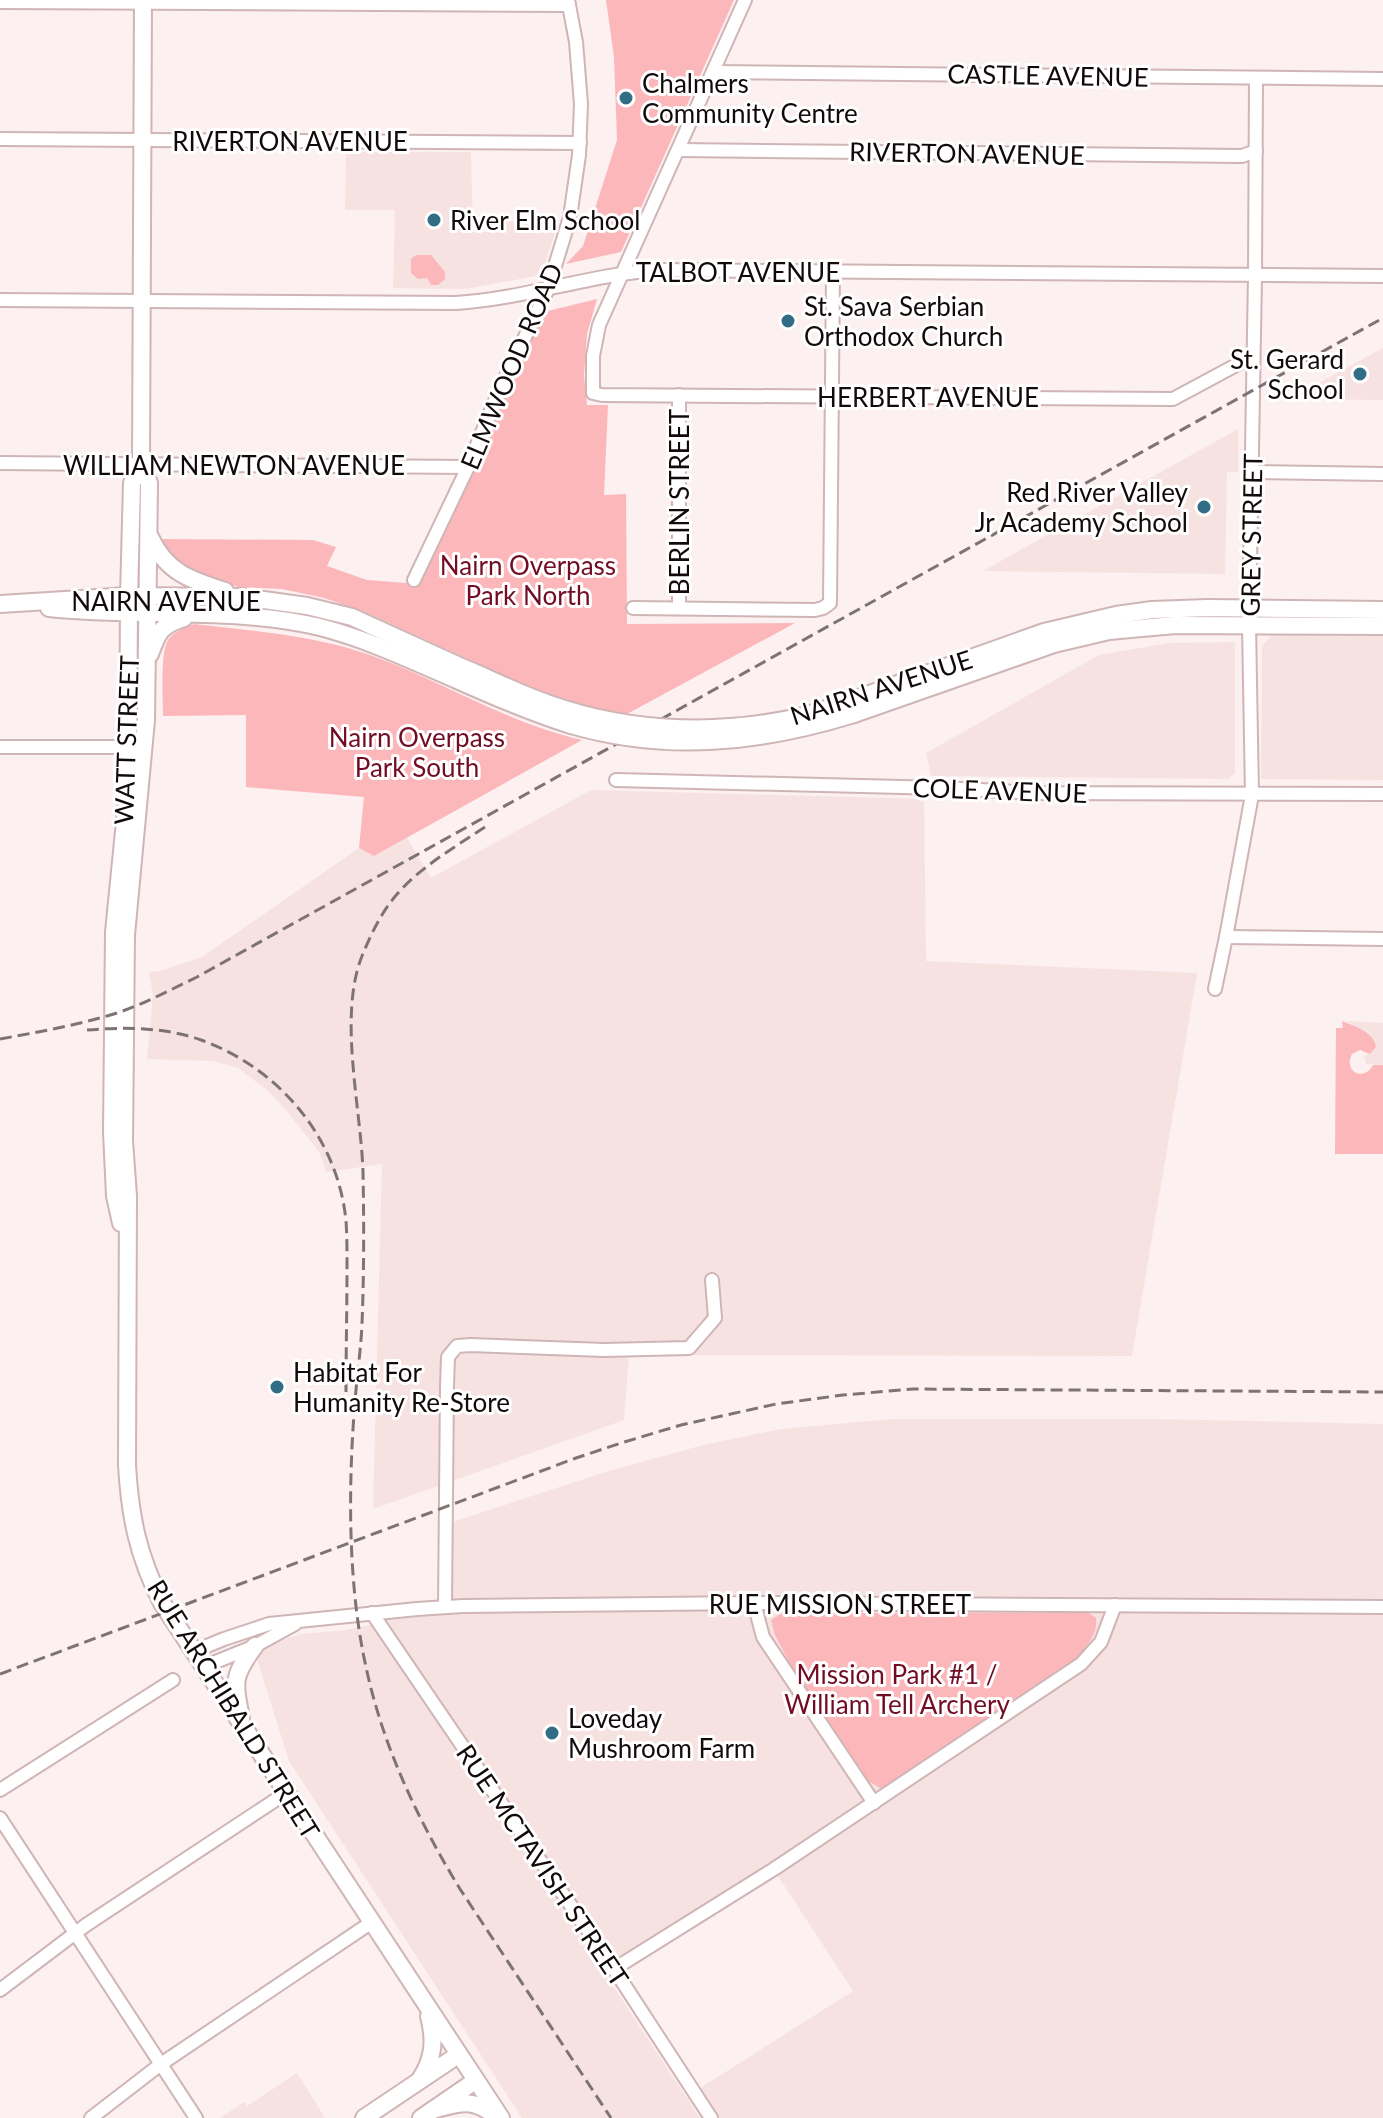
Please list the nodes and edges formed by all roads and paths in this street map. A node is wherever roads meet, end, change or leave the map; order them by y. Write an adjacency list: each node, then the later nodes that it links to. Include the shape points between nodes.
1 (745, 0): 5 (street)
2 (0, 2): 3 (street)
3 (143, 2): 4 (street); 9 (main road, WATT STREET)
4 (568, 3): 10 (street, ELMWOOD ROAD, via 580,74)
5 (713, 72): 6 (street, CASTLE AVENUE); 11 (street)
6 (1256, 78): 7 (street, CASTLE AVENUE); 12 (street, GREY STREET)
7 (1383, 79)
8 (0, 139): 9 (street, RIVERTON AVENUE)
9 (142, 140): 10 (street, RIVERTON AVENUE); 19 (main road, WATT STREET)
10 (580, 143): 17 (street, ELMWOOD ROAD, via 570,217)
11 (678, 150): 12 (street, RIVERTON AVENUE, via 1242,156); 14 (street)
12 (1256, 151): 15 (street, GREY STREET)
13 (833, 271): 14 (street, TALBOT AVENUE); 15 (street, TALBOT AVENUE); 22 (street)
14 (622, 273): 17 (street, TALBOT AVENUE); 21 (street, HERBERT AVENUE, via 597,334 593,393)
15 (1255, 275): 16 (street, TALBOT AVENUE); 20 (street, GREY STREET)
16 (1383, 276)
17 (548, 289): 19 (street, TALBOT AVENUE, via 456,303); 25 (street, ELMWOOD ROAD)
18 (0, 300): 19 (street, TALBOT AVENUE)
19 (141, 302): 24 (main road, WATT STREET)
20 (1253, 356): 22 (street, HERBERT AVENUE, via 1173,399); 26 (street, GREY STREET)
21 (679, 395): 22 (street, HERBERT AVENUE); 35 (street, BERLIN STREET)
22 (833, 397): 35 (street, via 828,606)
23 (0, 463): 24 (street, WILLIAM NEWTON AVENUE)
24 (141, 464): 25 (street, WILLIAM NEWTON AVENUE); 28 (main road, WATT STREET, via 149,483); 33 (main road, WATT STREET, via 132,483)
25 (468, 467): 29 (street, ELMWOOD ROAD)
26 (1252, 472): 27 (street); 39 (street, GREY STREET)
27 (1383, 474)
28 (148, 535): 30 (main road, WATT STREET); 31 (main road, via 177,572)
29 (414, 580)
30 (147, 596): 31 (main road, NAIRN AVENUE); 33 (main road, NAIRN AVENUE); 37 (main road, WATT STREET)
31 (242, 597): 42 (main road, NAIRN AVENUE, via 352,617)
32 (6, 604): 33 (main road, NAIRN AVENUE, via 83,612)
33 (129, 605): 37 (main road, NAIRN AVENUE); 44 (main road, WATT STREET)
34 (633, 608): 35 (street)
35 (679, 608)
36 (1383, 612): 39 (main road, NAIRN AVENUE); 40 (main road)
37 (147, 614): 38 (main road, NAIRN AVENUE); 41 (main road, WATT STREET)
38 (199, 614): 41 (main road, via 169,623); 42 (main road, NAIRN AVENUE, via 321,627)
39 (1249, 617): 40 (main road, NAIRN AVENUE); 42 (main road, NAIRN AVENUE, bridge, via 1152,610 1084,621 1013,642 852,708 723,728 625,723 577,713); 47 (street, GREY STREET)
40 (1376, 626)
41 (146, 663): 44 (main road, WATT STREET)
42 (460, 674)
43 (0, 747): 44 (street)
44 (137, 747): 51 (main road, WATT STREET, via 114,932)
45 (616, 780): 47 (street, COLE AVENUE)
46 (1383, 794): 47 (street, COLE AVENUE)
47 (1252, 795): 48 (street, GREY STREET)
48 (1226, 937): 49 (street); 50 (street, GREY STREET)
49 (1383, 939)
50 (1215, 989)
51 (119, 1015): 60 (main road, RUE ARCHIBALD STREET, via 128,1196 129,1502 148,1573)
52 (712, 1280): 55 (street, via 715,1318 689,1348 471,1345 457,1346 448,1357)
53 (754, 1603): 54 (street, RUE MISSION STREET); 55 (street, RUE MISSION STREET); 65 (street, via 763,1637)
54 (1115, 1605): 56 (street, RUE MISSION STREET); 65 (street, via 1101,1642 1081,1664)
55 (445, 1607): 57 (street, RUE MISSION STREET)
56 (1383, 1607)
57 (372, 1613): 58 (street, RUE MISSION STREET); 69 (street, RUE MCTAVISH STREET)
58 (298, 1622): 59 (street, RUE MISSION STREET); 60 (street, RUE MISSION STREET, via 269,1624 207,1646)
59 (255, 1646): 60 (street, RUE MISSION STREET); 62 (main road, via 235,1683)
60 (199, 1660): 62 (main road, RUE ARCHIBALD STREET)
61 (173, 1680): 63 (street)
62 (243, 1728): 64 (main road, RUE ARCHIBALD STREET)
63 (0, 1790)
64 (286, 1793): 67 (main road, RUE ARCHIBALD STREET); 68 (street)
65 (874, 1803): 69 (street)
66 (0, 1818): 68 (street)
67 (372, 1922): 71 (main road, RUE ARCHIBALD STREET); 73 (street)
68 (76, 1933): 70 (street); 73 (street)
69 (614, 1969): 81 (street, RUE MCTAVISH STREET)
70 (0, 1990)
71 (426, 2002): 72 (main road, RUE ARCHIBALD STREET); 75 (main road, via 433,2045)
72 (458, 2055): 74 (main road, RUE ARCHIBALD STREET); 75 (main road)
73 (161, 2064): 77 (street); 78 (street)
74 (475, 2081): 76 (main road); 80 (main road, RUE ARCHIBALD STREET)
75 (417, 2083): 79 (main road)
76 (427, 2114): 80 (main road, via 471,2103)
77 (91, 2118)
78 (196, 2118)
79 (364, 2118)
80 (499, 2118)
81 (711, 2118)

